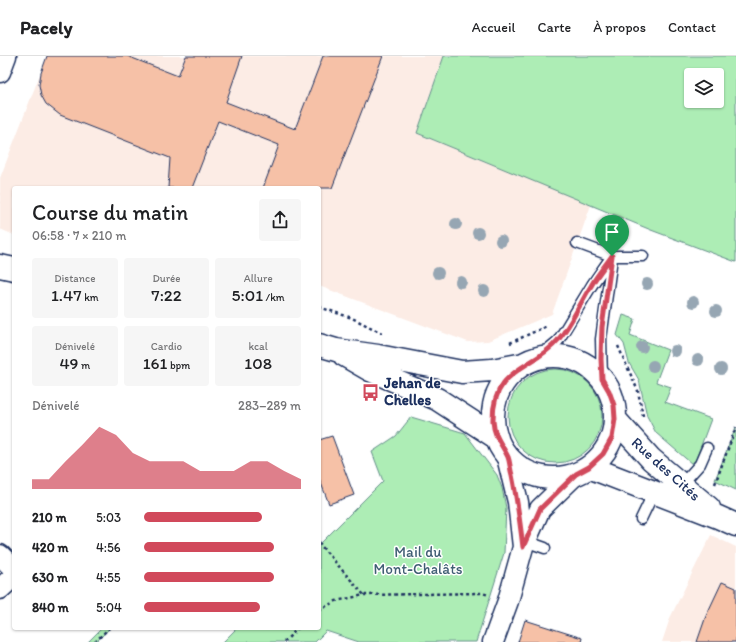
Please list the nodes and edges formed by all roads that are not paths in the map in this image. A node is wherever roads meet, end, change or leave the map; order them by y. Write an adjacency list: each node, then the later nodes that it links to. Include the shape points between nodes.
1 (6, 56): 2 (street)
2 (0, 72)
3 (577, 243): 4 (lane)
4 (612, 256): 5 (lane); 9 (lane, via 558,341); 10 (lane, via 601,339)
5 (643, 256)
6 (0, 266): 7 (street)
7 (12, 269)
8 (328, 348): 9 (street, via 462,372 492,370); 12 (street, via 370,370 437,399)
9 (530, 361): 10 (street, via 554,356 572,359 588,366); 12 (street, via 511,374 496,399 493,422)
10 (602, 379): 11 (street, via 614,405)
11 (615, 419): 14 (street, via 612,438 603,454); 15 (street, Rue des Cités, via 640,449)
12 (502, 448): 14 (street, via 522,469 539,476 558,478); 19 (street, via 518,502)
13 (707, 448): 15 (lane, via 700,464)
14 (583, 471): 16 (street, Rue des Cités); 19 (street, via 540,509)
15 (688, 478): 18 (street, Rue des Cités)
16 (654, 492): 17 (lane); 18 (street, Rue des Cités)
17 (642, 519)
18 (727, 521)
19 (524, 544): 20 (lane); 25 (street)
20 (545, 548)
21 (0, 555): 22 (street)
22 (12, 567)
23 (12, 578): 24 (street)
24 (0, 589)
25 (493, 642)

